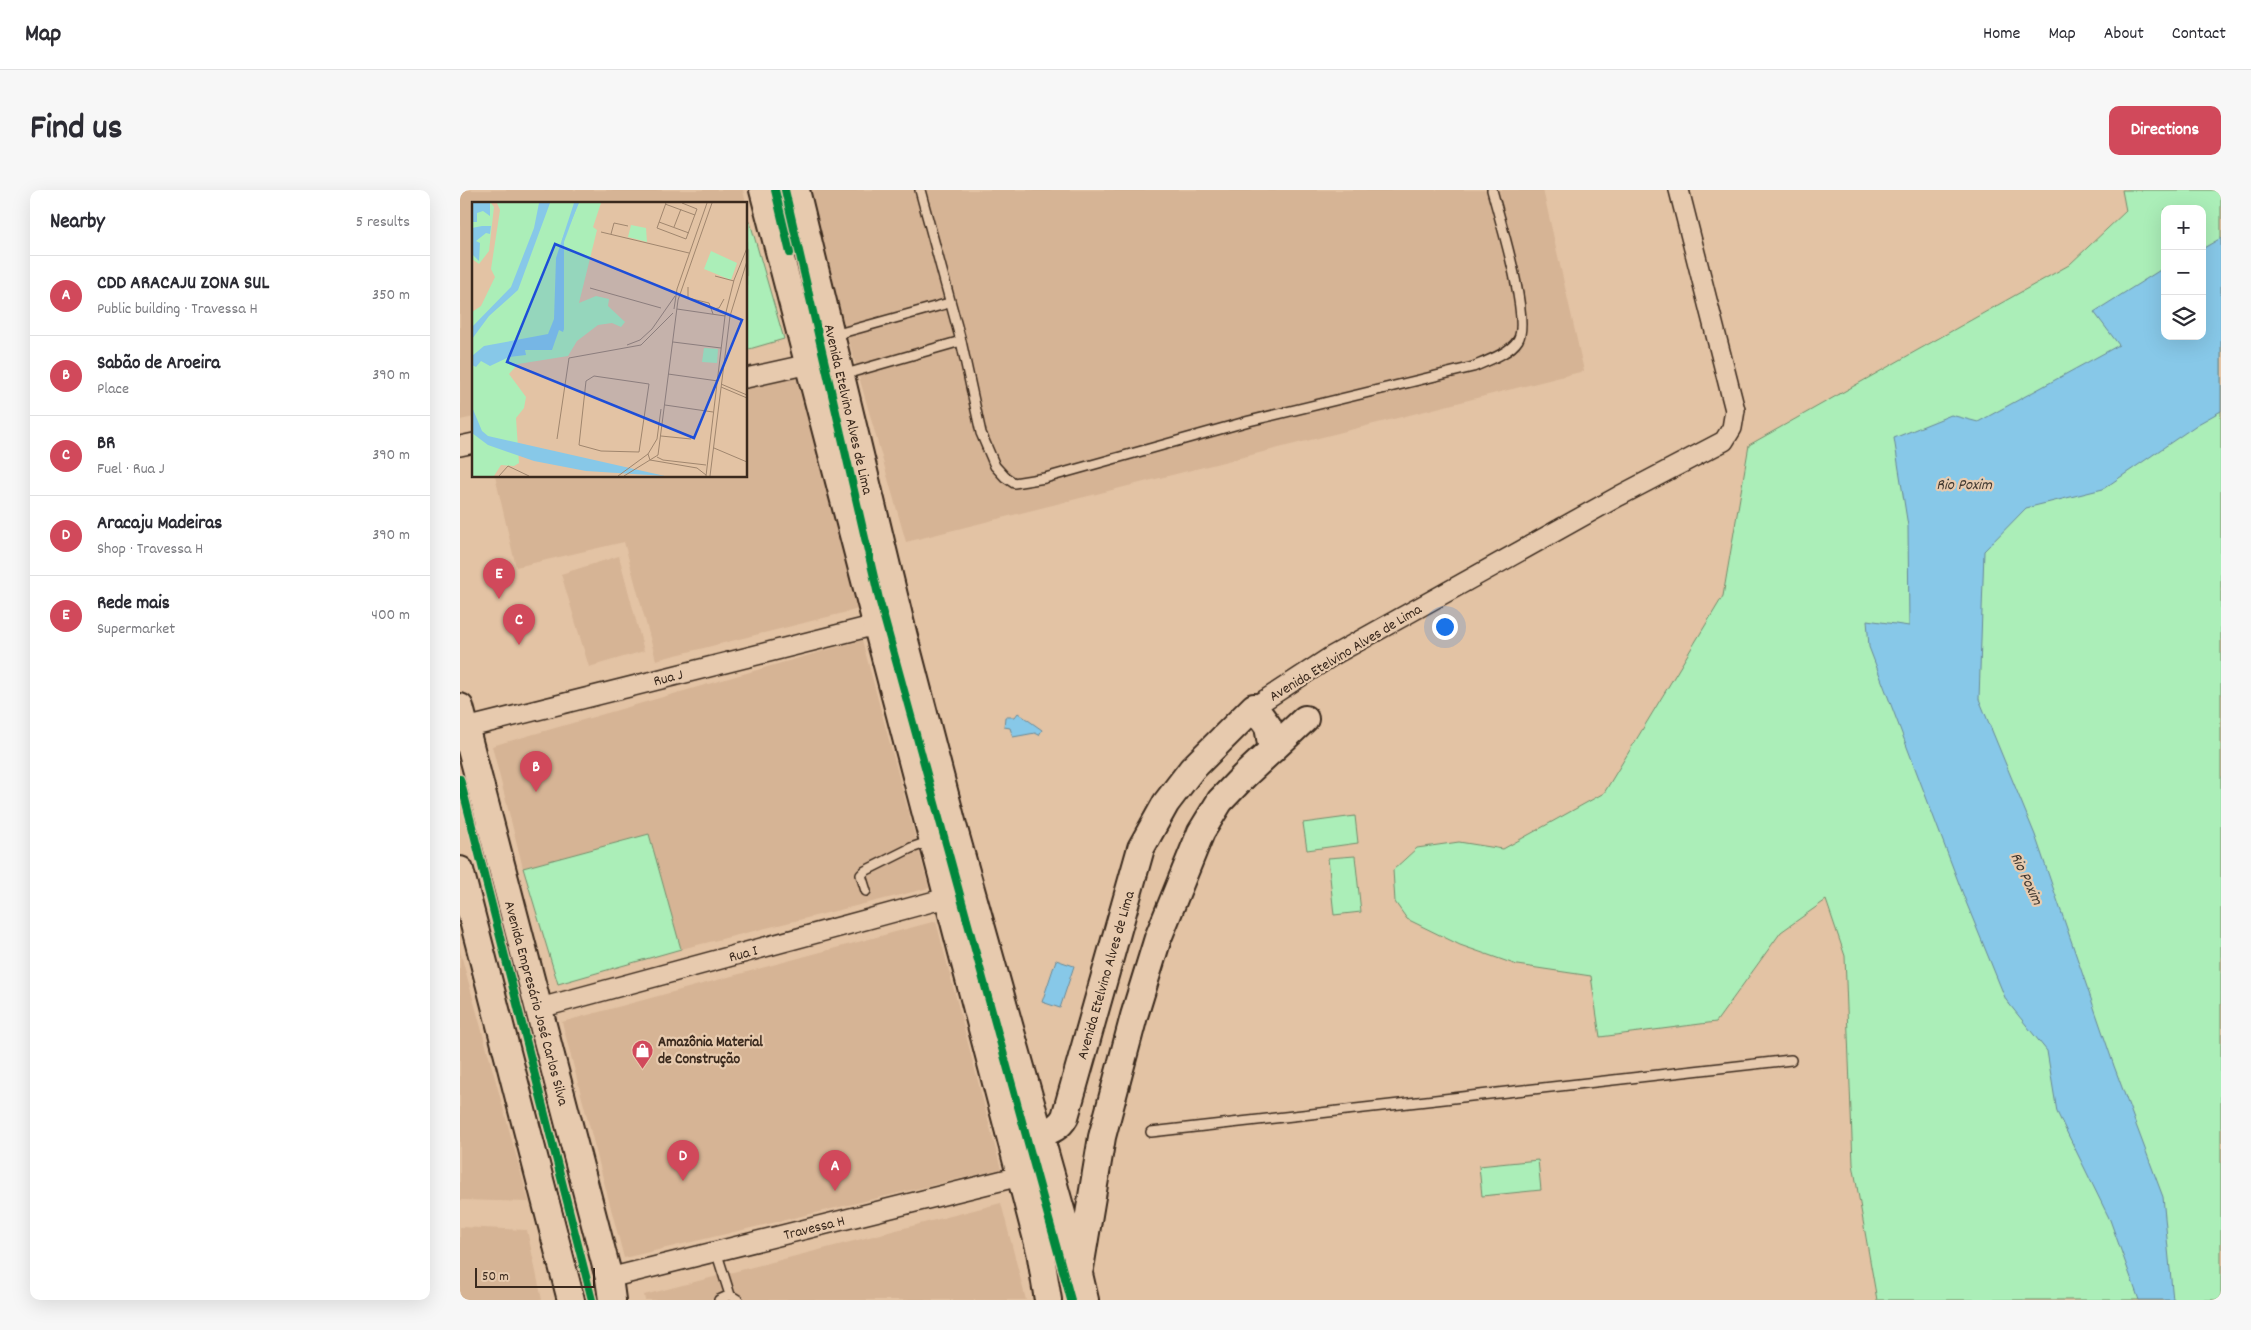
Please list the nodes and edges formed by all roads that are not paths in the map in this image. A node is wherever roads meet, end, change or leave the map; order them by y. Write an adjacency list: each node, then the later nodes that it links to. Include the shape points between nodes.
1 (762, 190): 9 (main road, Avenida Etelvino Alves de Lima)
2 (796, 190): 7 (main road, Avenida Etelvino Alves de Lima)
3 (920, 190): 6 (lane)
4 (1492, 190): 8 (lane, via 1520,303 1523,328 1518,341 1501,354 1473,367 1249,421 1045,478 1014,483 995,466 981,433)
5 (1678, 190): 14 (street, Avenida Etelvino Alves de Lima, via 1735,410 1732,428 1724,441 1332,656)
6 (949, 303): 7 (lane); 8 (lane)
7 (832, 335): 10 (main road, Avenida Etelvino Alves de Lima)
8 (961, 341): 10 (lane)
9 (809, 364): 11 (street); 12 (main road, Avenida Etelvino Alves de Lima)
10 (842, 375): 13 (main road, Avenida Etelvino Alves de Lima)
11 (748, 378)
12 (876, 624): 13 (street); 16 (street, Rua J); 18 (main road, Avenida Etelvino Alves de Lima)
13 (902, 627): 25 (main road, Avenida Etelvino Alves de Lima, via 954,829)
14 (1254, 707): 17 (main road, via 1268,726); 25 (main road, Avenida Etelvino Alves de Lima, via 1192,768 1166,803 1141,848 1065,1117 1055,1129)
15 (1305, 719): 17 (main road, Avenida Etelvino Alves de Lima)
16 (462, 721): 22 (main road, Avenida Empresário José Carlos Silva)
17 (1272, 750): 28 (main road, Avenida Etelvino Alves de Lima, via 1220,801 1201,832 1158,938 1102,1137)
18 (932, 841): 20 (lane, via 865,871 861,875); 21 (main road, Avenida Etelvino Alves de Lima)
19 (460, 870): 31 (main road)
20 (866, 891)
21 (946, 898): 22 (street, Rua I); 26 (main road, Avenida Etelvino Alves de Lima)
22 (540, 1008): 29 (main road, Avenida Empresário José Carlos Silva)
23 (1791, 1060): 24 (lane)
24 (1151, 1132)
25 (1040, 1134): 28 (main road, Avenida Etelvino Alves de Lima)
26 (1020, 1176): 27 (street, Travessa H); 33 (main road, Avenida Etelvino Alves de Lima, via 1040,1251)
27 (716, 1251): 29 (street, Travessa H); 30 (lane)
28 (1079, 1274): 34 (main road, Avenida Etelvino Alves de Lima)
29 (610, 1289)
30 (734, 1298): 32 (lane)
31 (572, 1300)
32 (719, 1300)
33 (1048, 1300)
34 (1084, 1300)

